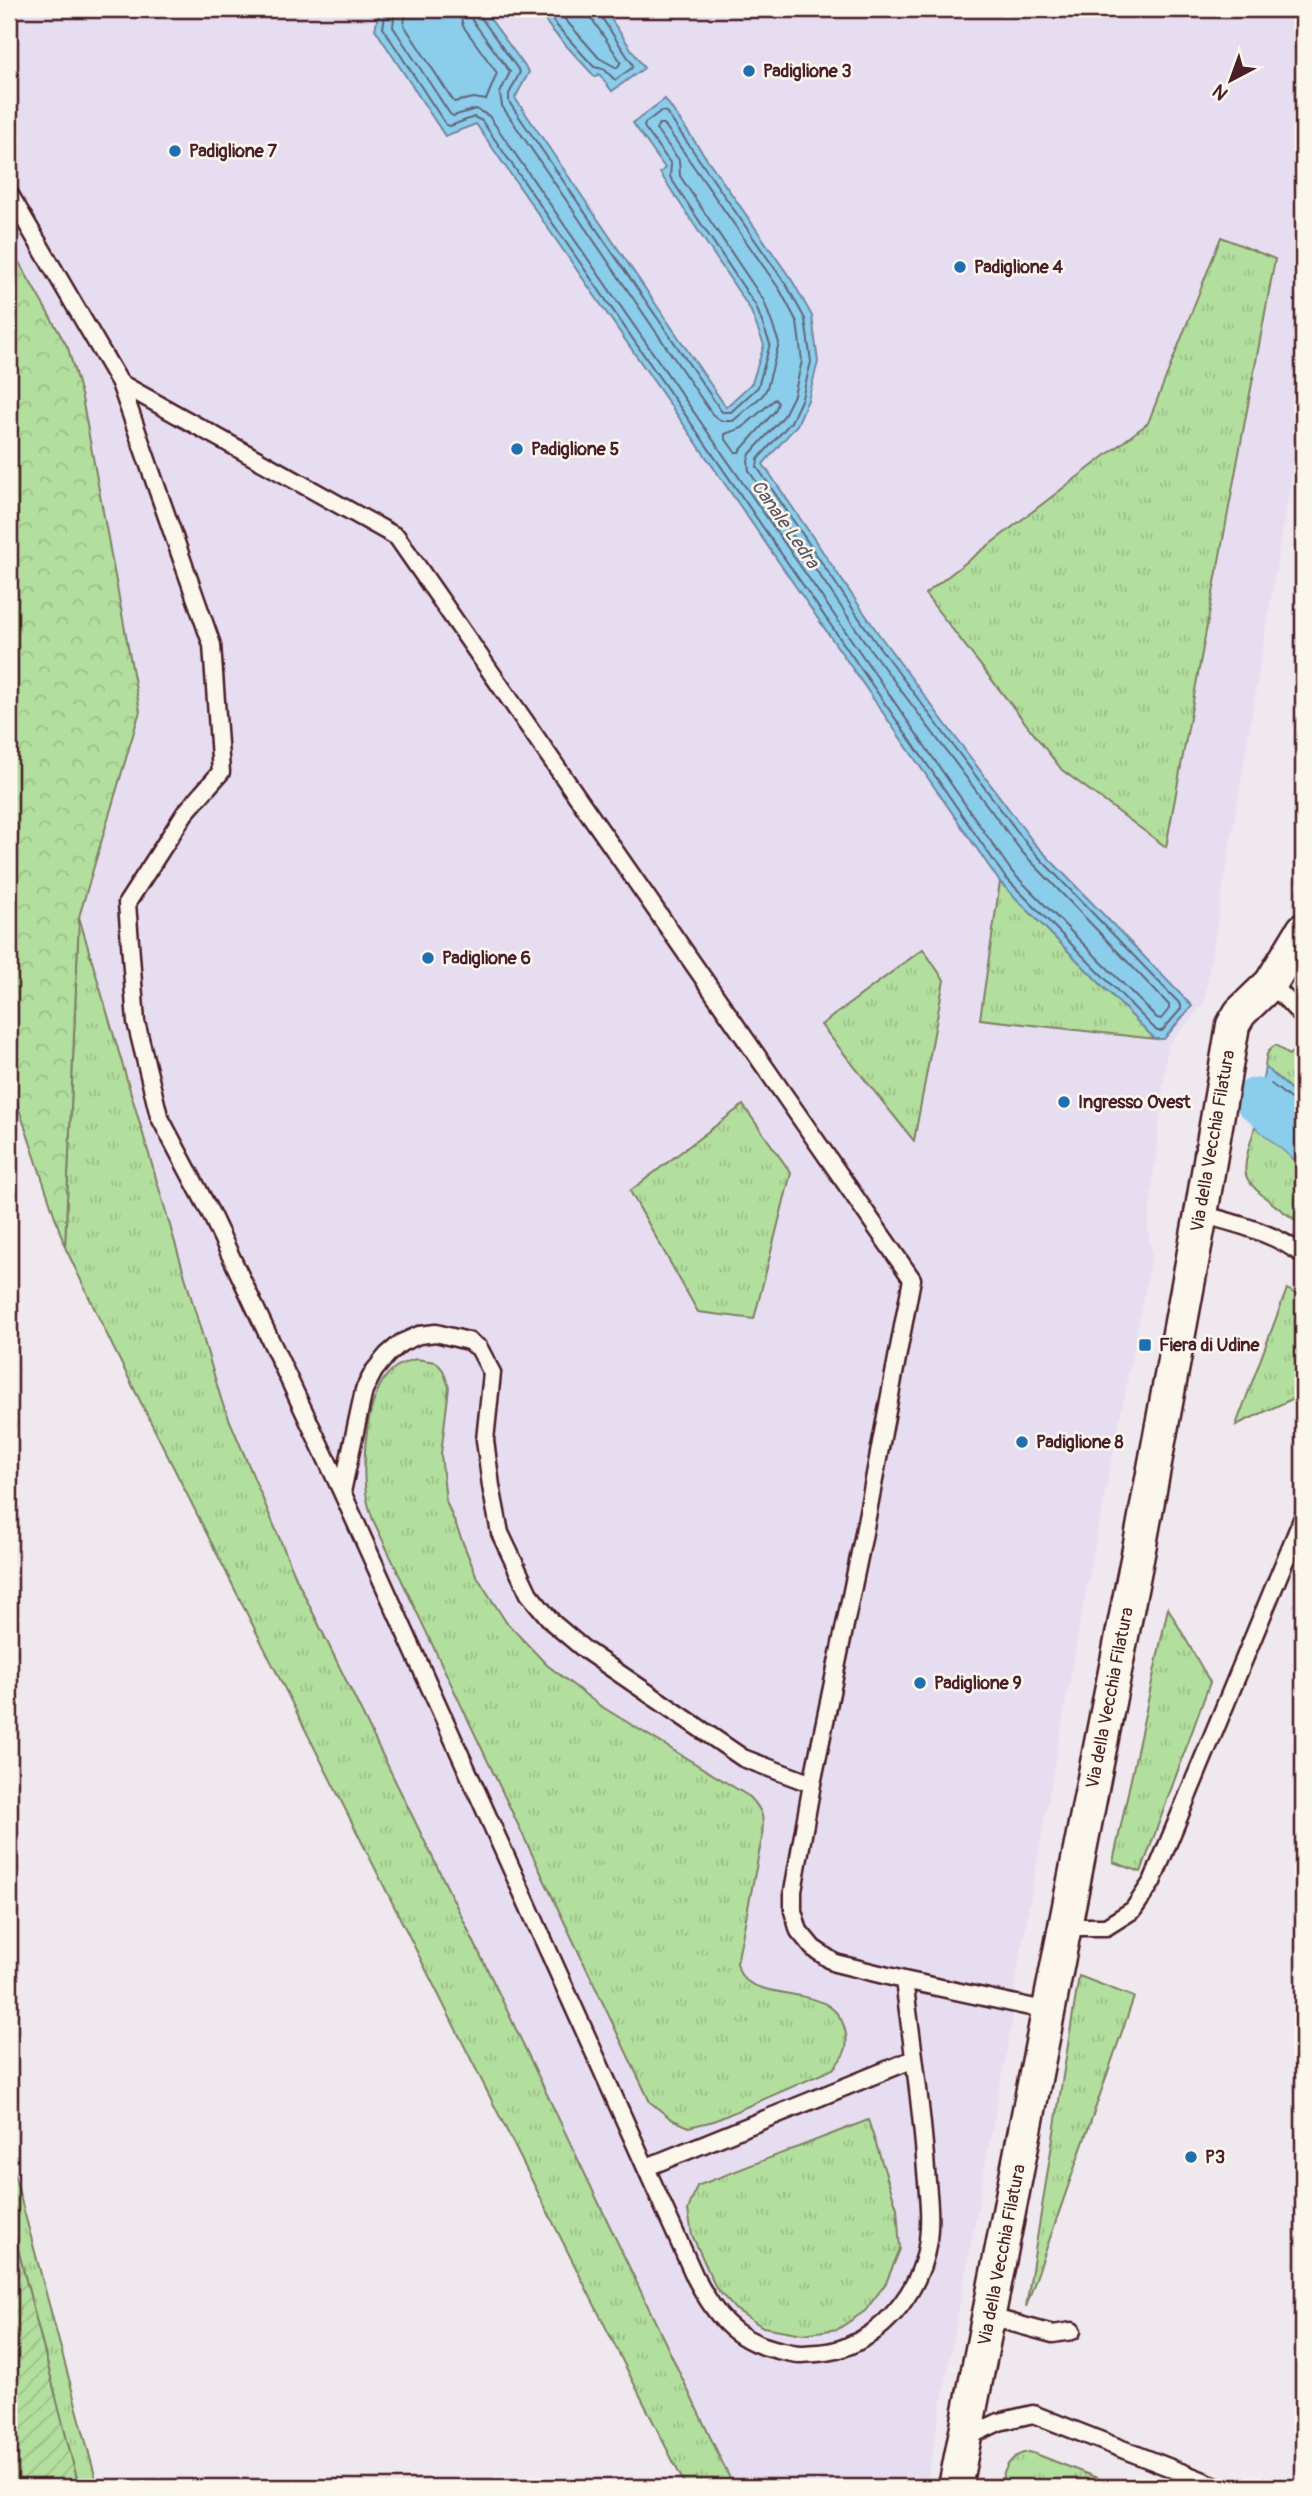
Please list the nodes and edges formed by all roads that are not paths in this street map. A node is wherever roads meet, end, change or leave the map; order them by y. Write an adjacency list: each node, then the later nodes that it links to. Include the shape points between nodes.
1 (9, 193): 2 (lane)
2 (120, 383): 8 (lane, via 212,645 221,772 185,813 127,904 136,1022 159,1116 210,1212); 10 (lane, via 397,537 912,1279)
3 (1303, 930): 4 (street, Via della Vecchia Filatura)
4 (1271, 983): 5 (lane); 6 (street, Via della Vecchia Filatura, via 1233,1025)
5 (1303, 1017)
6 (1201, 1214): 7 (lane, via 1265,1233); 11 (street, Via della Vecchia Filatura)
7 (1303, 1255)
8 (342, 1492): 10 (lane, via 364,1390 380,1363 401,1343 419,1335 436,1333 468,1341 479,1348 492,1373 485,1440 491,1486 500,1533 529,1594 553,1623 585,1650 743,1758); 15 (lane)
9 (1303, 1517): 11 (lane, via 1152,1882 1133,1910 1106,1927)
10 (812, 1784): 12 (lane, via 793,1891 799,1931 835,1964)
11 (1065, 1927): 13 (street, Via della Vecchia Filatura)
12 (904, 1980): 13 (lane); 14 (lane)
13 (1049, 2011): 16 (street, Via della Vecchia Filatura)
14 (914, 2059): 15 (lane); 15 (lane, via 924,2139 928,2242 917,2278 900,2307 846,2347 796,2354 761,2346 729,2329 695,2277)
15 (647, 2167)
16 (990, 2317): 17 (lane, via 1053,2334); 18 (street, Via della Vecchia Filatura)
17 (1072, 2331)
18 (963, 2439): 19 (street, Via della Vecchia Filatura); 20 (lane, via 999,2422 1033,2414)
19 (955, 2487)
20 (1219, 2487)

